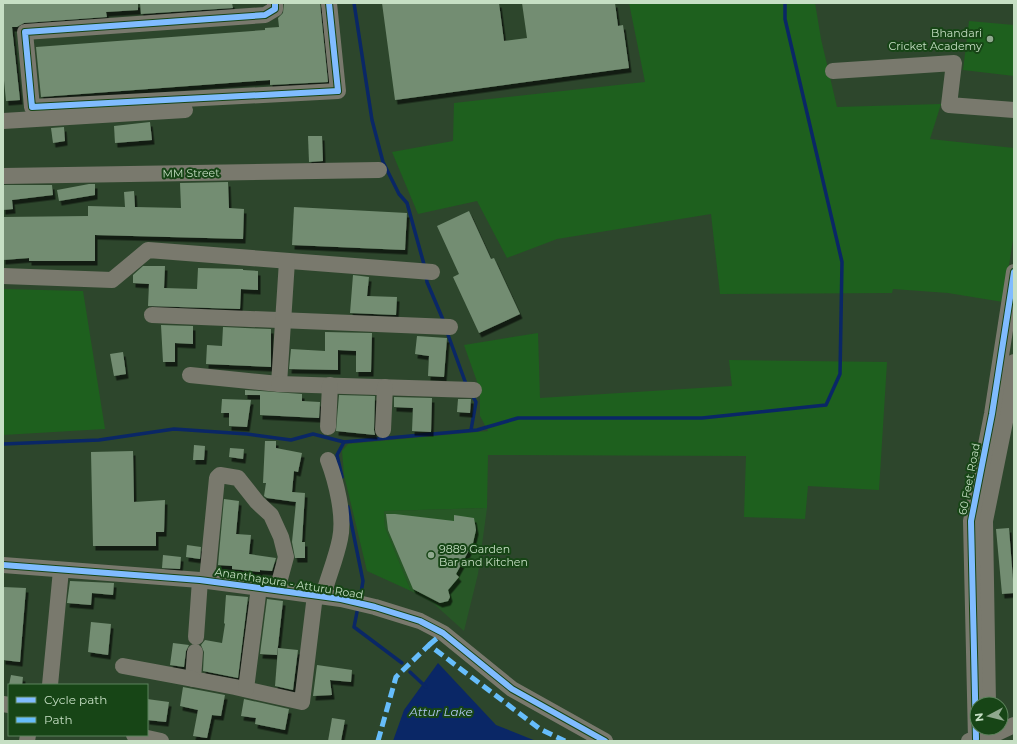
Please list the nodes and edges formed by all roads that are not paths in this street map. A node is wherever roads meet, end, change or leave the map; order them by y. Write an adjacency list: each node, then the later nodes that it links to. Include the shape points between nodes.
1 (275, 3): 2 (street, via 275,10 265,15 25,32 32,107 338,91)
2 (329, 3)
3 (833, 71): 5 (street, via 954,63 949,105)
4 (324, 102): 6 (street)
5 (1014, 110)
6 (3, 121)
7 (378, 170): 8 (street, MM Street)
8 (3, 176)
9 (287, 261): 10 (street); 12 (street, via 148,250 112,280); 14 (street)
10 (432, 272)
11 (1014, 272): 36 (street, 60 Feet Road, via 992,414 971,521)
12 (3, 276)
13 (152, 315): 14 (street)
14 (283, 321): 15 (street); 18 (street)
15 (450, 327)
16 (1014, 362): 35 (street, via 1006,417 984,521)
17 (190, 375): 18 (street)
18 (278, 384): 19 (street)
19 (330, 386): 20 (street); 22 (street)
20 (385, 387): 21 (street); 23 (street)
21 (474, 390)
22 (328, 427)
23 (383, 430)
24 (328, 460): 30 (street, via 334,476 341,538)
25 (3, 565): 26 (street, Ananthapura - Atturu Road)
26 (61, 570): 27 (street, Ananthapura - Atturu Road); 33 (street)
27 (203, 580): 28 (street, Ananthapura - Atturu Road); 29 (street, via 217,478 220,475 238,478 271,515 286,557); 32 (street)
28 (259, 587): 29 (street, Ananthapura - Atturu Road); 34 (street)
29 (277, 590): 30 (street, Ananthapura - Atturu Road)
30 (319, 595): 34 (street, via 302,702); 39 (street, Ananthapura - Atturu Road, via 375,607 420,621 444,633 512,689)
31 (123, 666): 32 (street)
32 (193, 679): 34 (street)
33 (50, 684)
34 (246, 689)
35 (988, 696)
36 (991, 696)
37 (138, 736): 38 (street)
38 (161, 741)
39 (605, 741)

